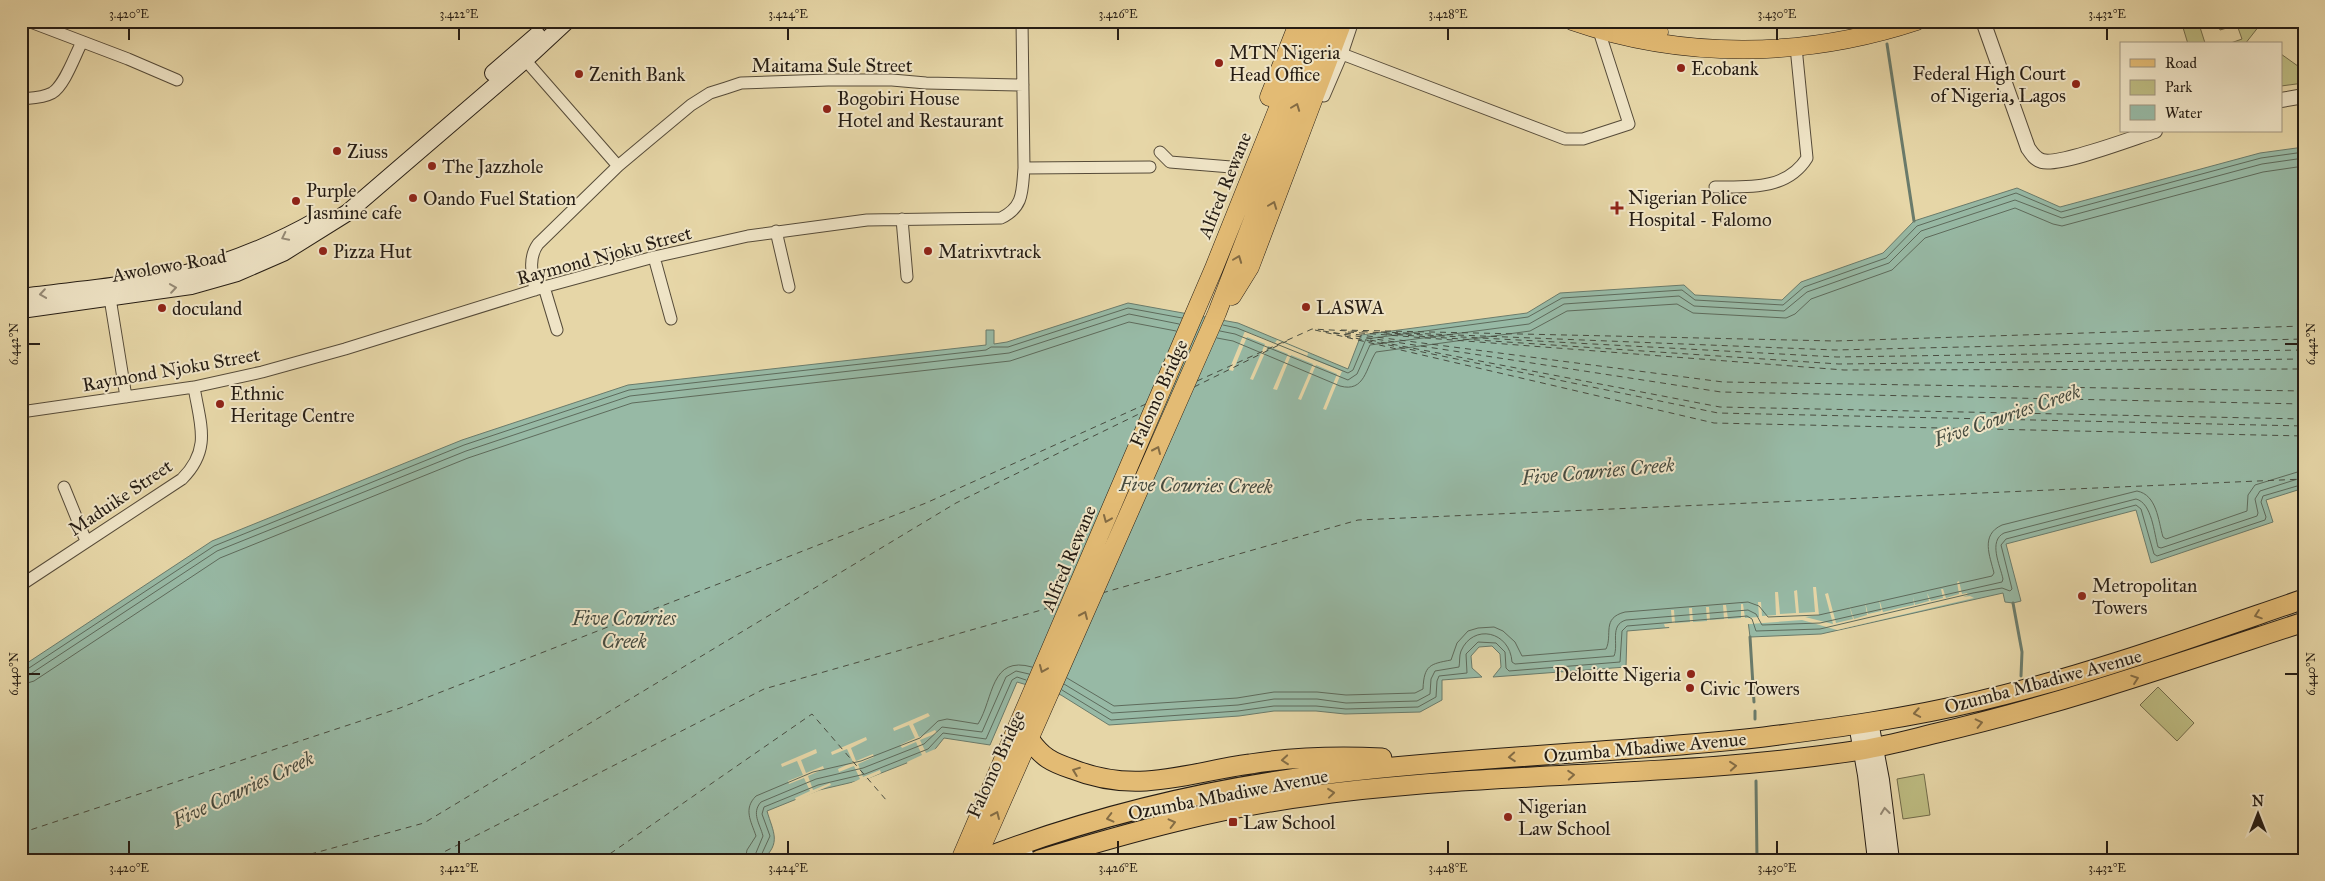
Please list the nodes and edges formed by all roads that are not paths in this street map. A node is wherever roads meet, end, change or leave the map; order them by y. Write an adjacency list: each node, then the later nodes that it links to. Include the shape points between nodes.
1 (28, 21): 14 (street)
2 (554, 21): 17 (main road, Awolowo Road)
3 (567, 21): 17 (main road, Awolowo Road)
4 (1022, 21): 20 (street, Raymond Njoku Street)
5 (1291, 21): 18 (street)
6 (1299, 21): 42 (main road, via 1209,250)
7 (1313, 21): 42 (main road, Alfred Rewane)
8 (1572, 21): 13 (main road)
9 (1880, 21): 13 (main road, via 1830,32 1741,39)
10 (1917, 21): 15 (main road, via 1874,34)
11 (1983, 21): 25 (street, via 2033,157 2042,161 2062,160)
12 (1341, 23): 16 (street); 53 (main road, Falomo Bridge, one-way to 12)
13 (1604, 24): 15 (main road, via 1666,46 1753,50); 16 (street, via 1629,124 1574,140)
14 (82, 42): 19 (street); 23 (street, via 60,86 46,95)
15 (1796, 48): 31 (street, via 1807,158 1797,172 1783,181 1760,186)
16 (1342, 54): 21 (street)
17 (521, 55): 27 (street); 38 (main road, Awolowo Road, via 322,217 275,242 228,260)
18 (1272, 69)
19 (177, 80)
20 (1023, 85): 27 (street, Maitama Sule Street, via 892,80 741,83 710,93 691,105); 30 (street, Raymond Njoku Street)
21 (1324, 96)
22 (2304, 96): 24 (street)
23 (21, 99)
24 (2282, 100)
25 (2152, 132)
26 (1160, 152): 29 (street, via 1170,162)
27 (618, 166): 37 (street, Maitama Sule Street, via 532,252 531,267)
28 (1150, 167): 30 (street)
29 (1231, 167)
30 (1024, 168): 32 (street, Raymond Njoku Street, via 1020,199 1015,209 1001,218)
31 (1715, 188)
32 (902, 219): 33 (street, Raymond Njoku Street); 35 (street)
33 (776, 231): 34 (street, Raymond Njoku Street); 36 (street)
34 (654, 257): 37 (street, Raymond Njoku Street); 41 (street)
35 (907, 277)
36 (789, 287)
37 (540, 289): 43 (street, Maitama Sule Street); 44 (street, Raymond Njoku Street, via 344,349)
38 (109, 291): 39 (main road, Awolowo Road, one-way to 39); 40 (main road, Awolowo Road); 45 (street)
39 (21, 297)
40 (21, 310)
41 (672, 319)
42 (1188, 328): 58 (main road, Alfred Rewane, one-way to 58)
43 (557, 330)
44 (194, 387): 45 (street, Raymond Njoku Street); 48 (street, Maduike Street, via 202,445 193,468 182,479)
45 (126, 396): 46 (street, Raymond Njoku Street)
46 (21, 412)
47 (64, 487): 48 (street)
48 (86, 540): 49 (street, Maduike Street)
49 (21, 584)
50 (2304, 599): 52 (highway, Ozumba Mbadiwe Avenue, one-way to 52, via 2033,687 1976,702)
51 (2304, 622): 54 (highway, Ozumba Mbadiwe Avenue, one-way to 51, via 2058,703)
52 (1864, 723): 54 (main road); 55 (highway, Ozumba Mbadiwe Avenue, one-way to 55, via 1754,738)
53 (1030, 740): 55 (highway, one-way to 53, via 1305,758 1153,782 1114,781 1083,774 1043,756); 59 (main road, Falomo Bridge, one-way to 53)
54 (1869, 749): 56 (highway, Ozumba Mbadiwe Avenue, one-way to 54, via 1212,813 1318,794 1721,767); 62 (main road); 63 (main road, one-way to 54)
55 (1456, 761): 57 (highway, Ozumba Mbadiwe Avenue, one-way to 57, via 1336,773 1219,792 1099,821)
56 (1125, 835): 60 (highway, Ozumba Mbadiwe Avenue); 61 (highway)
57 (1026, 848): 59 (highway, Ozumba Mbadiwe Avenue); 60 (main road)
58 (960, 860)
59 (978, 860)
60 (1038, 860)
61 (1076, 860)
62 (1876, 860)
63 (1891, 860)

